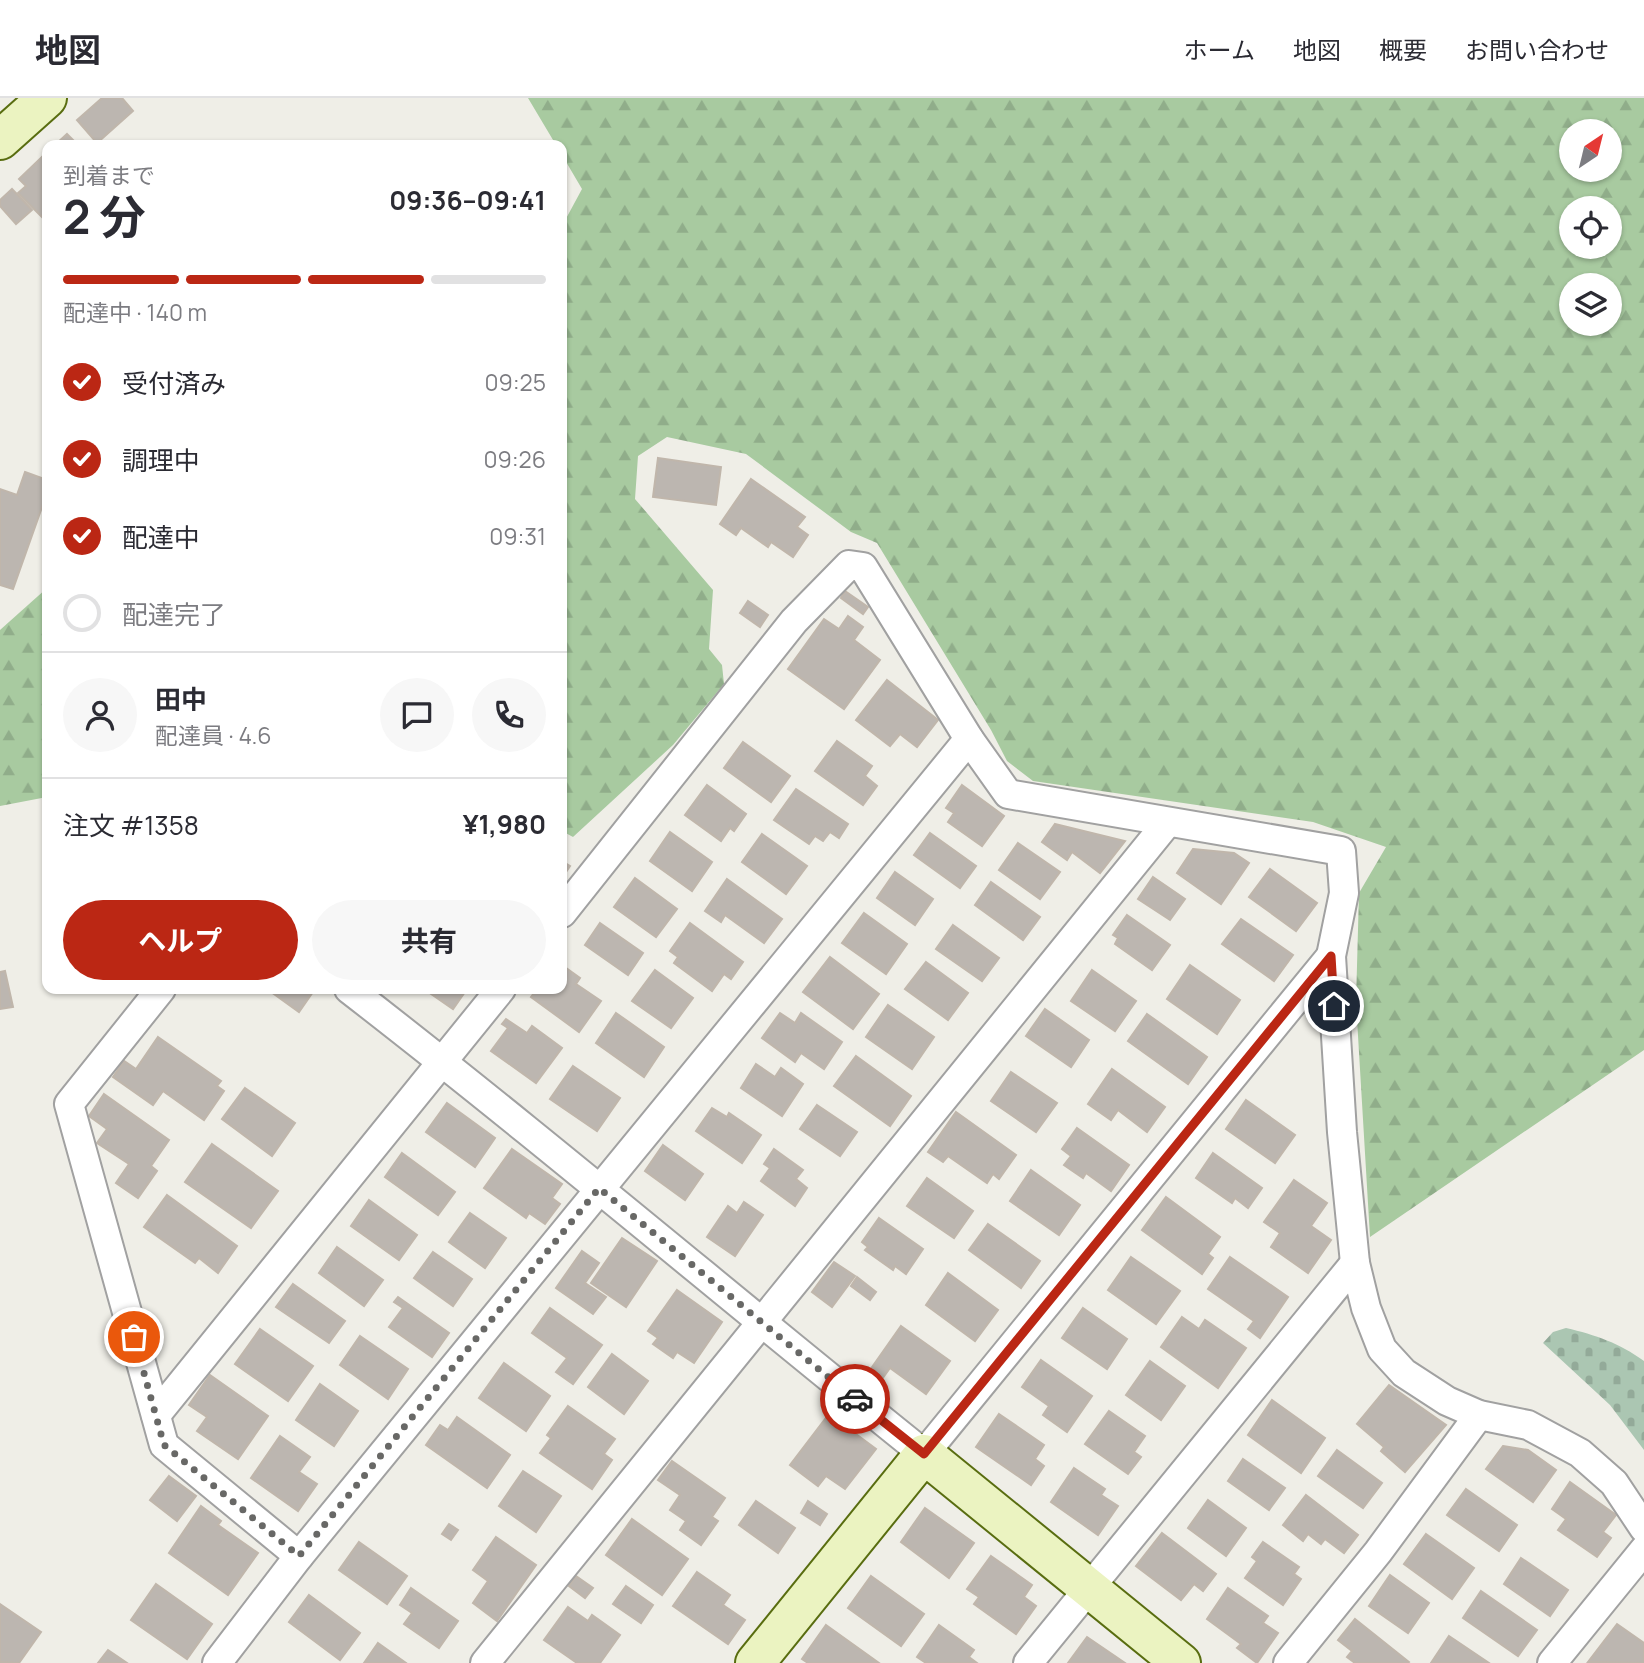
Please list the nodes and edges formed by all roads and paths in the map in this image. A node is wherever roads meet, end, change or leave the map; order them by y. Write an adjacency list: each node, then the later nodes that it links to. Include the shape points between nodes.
1 (47, 98): 2 (street)
2 (0, 141)
3 (969, 739): 4 (street, via 1007,794); 5 (street, via 863,567 849,565 794,621); 11 (street)
4 (1167, 823): 6 (street, via 1340,851 1344,893); 13 (street)
5 (567, 907)
6 (1331, 956): 12 (street); 16 (street)
7 (157, 994): 14 (street, via 69,1104)
8 (355, 994): 10 (street)
9 (497, 994): 10 (street)
10 (443, 1062): 11 (street); 14 (street)
11 (599, 1188): 13 (street); 19 (street)
12 (1355, 1263): 15 (street, via 1382,1349 1404,1373); 20 (street)
13 (761, 1323): 16 (street); 22 (street)
14 (156, 1415): 19 (street, via 164,1445)
15 (1479, 1415): 17 (street, via 1528,1426 1580,1453 1615,1483); 26 (street, via 1378,1552)
16 (924, 1454): 20 (street); 23 (street)
17 (1644, 1528)
18 (1644, 1550): 27 (street)
19 (299, 1556): 21 (street)
20 (1088, 1588): 24 (street); 25 (street)
21 (217, 1663)
22 (485, 1663)
23 (755, 1663)
24 (1028, 1663)
25 (1181, 1663)
26 (1288, 1663)
27 (1552, 1663)

